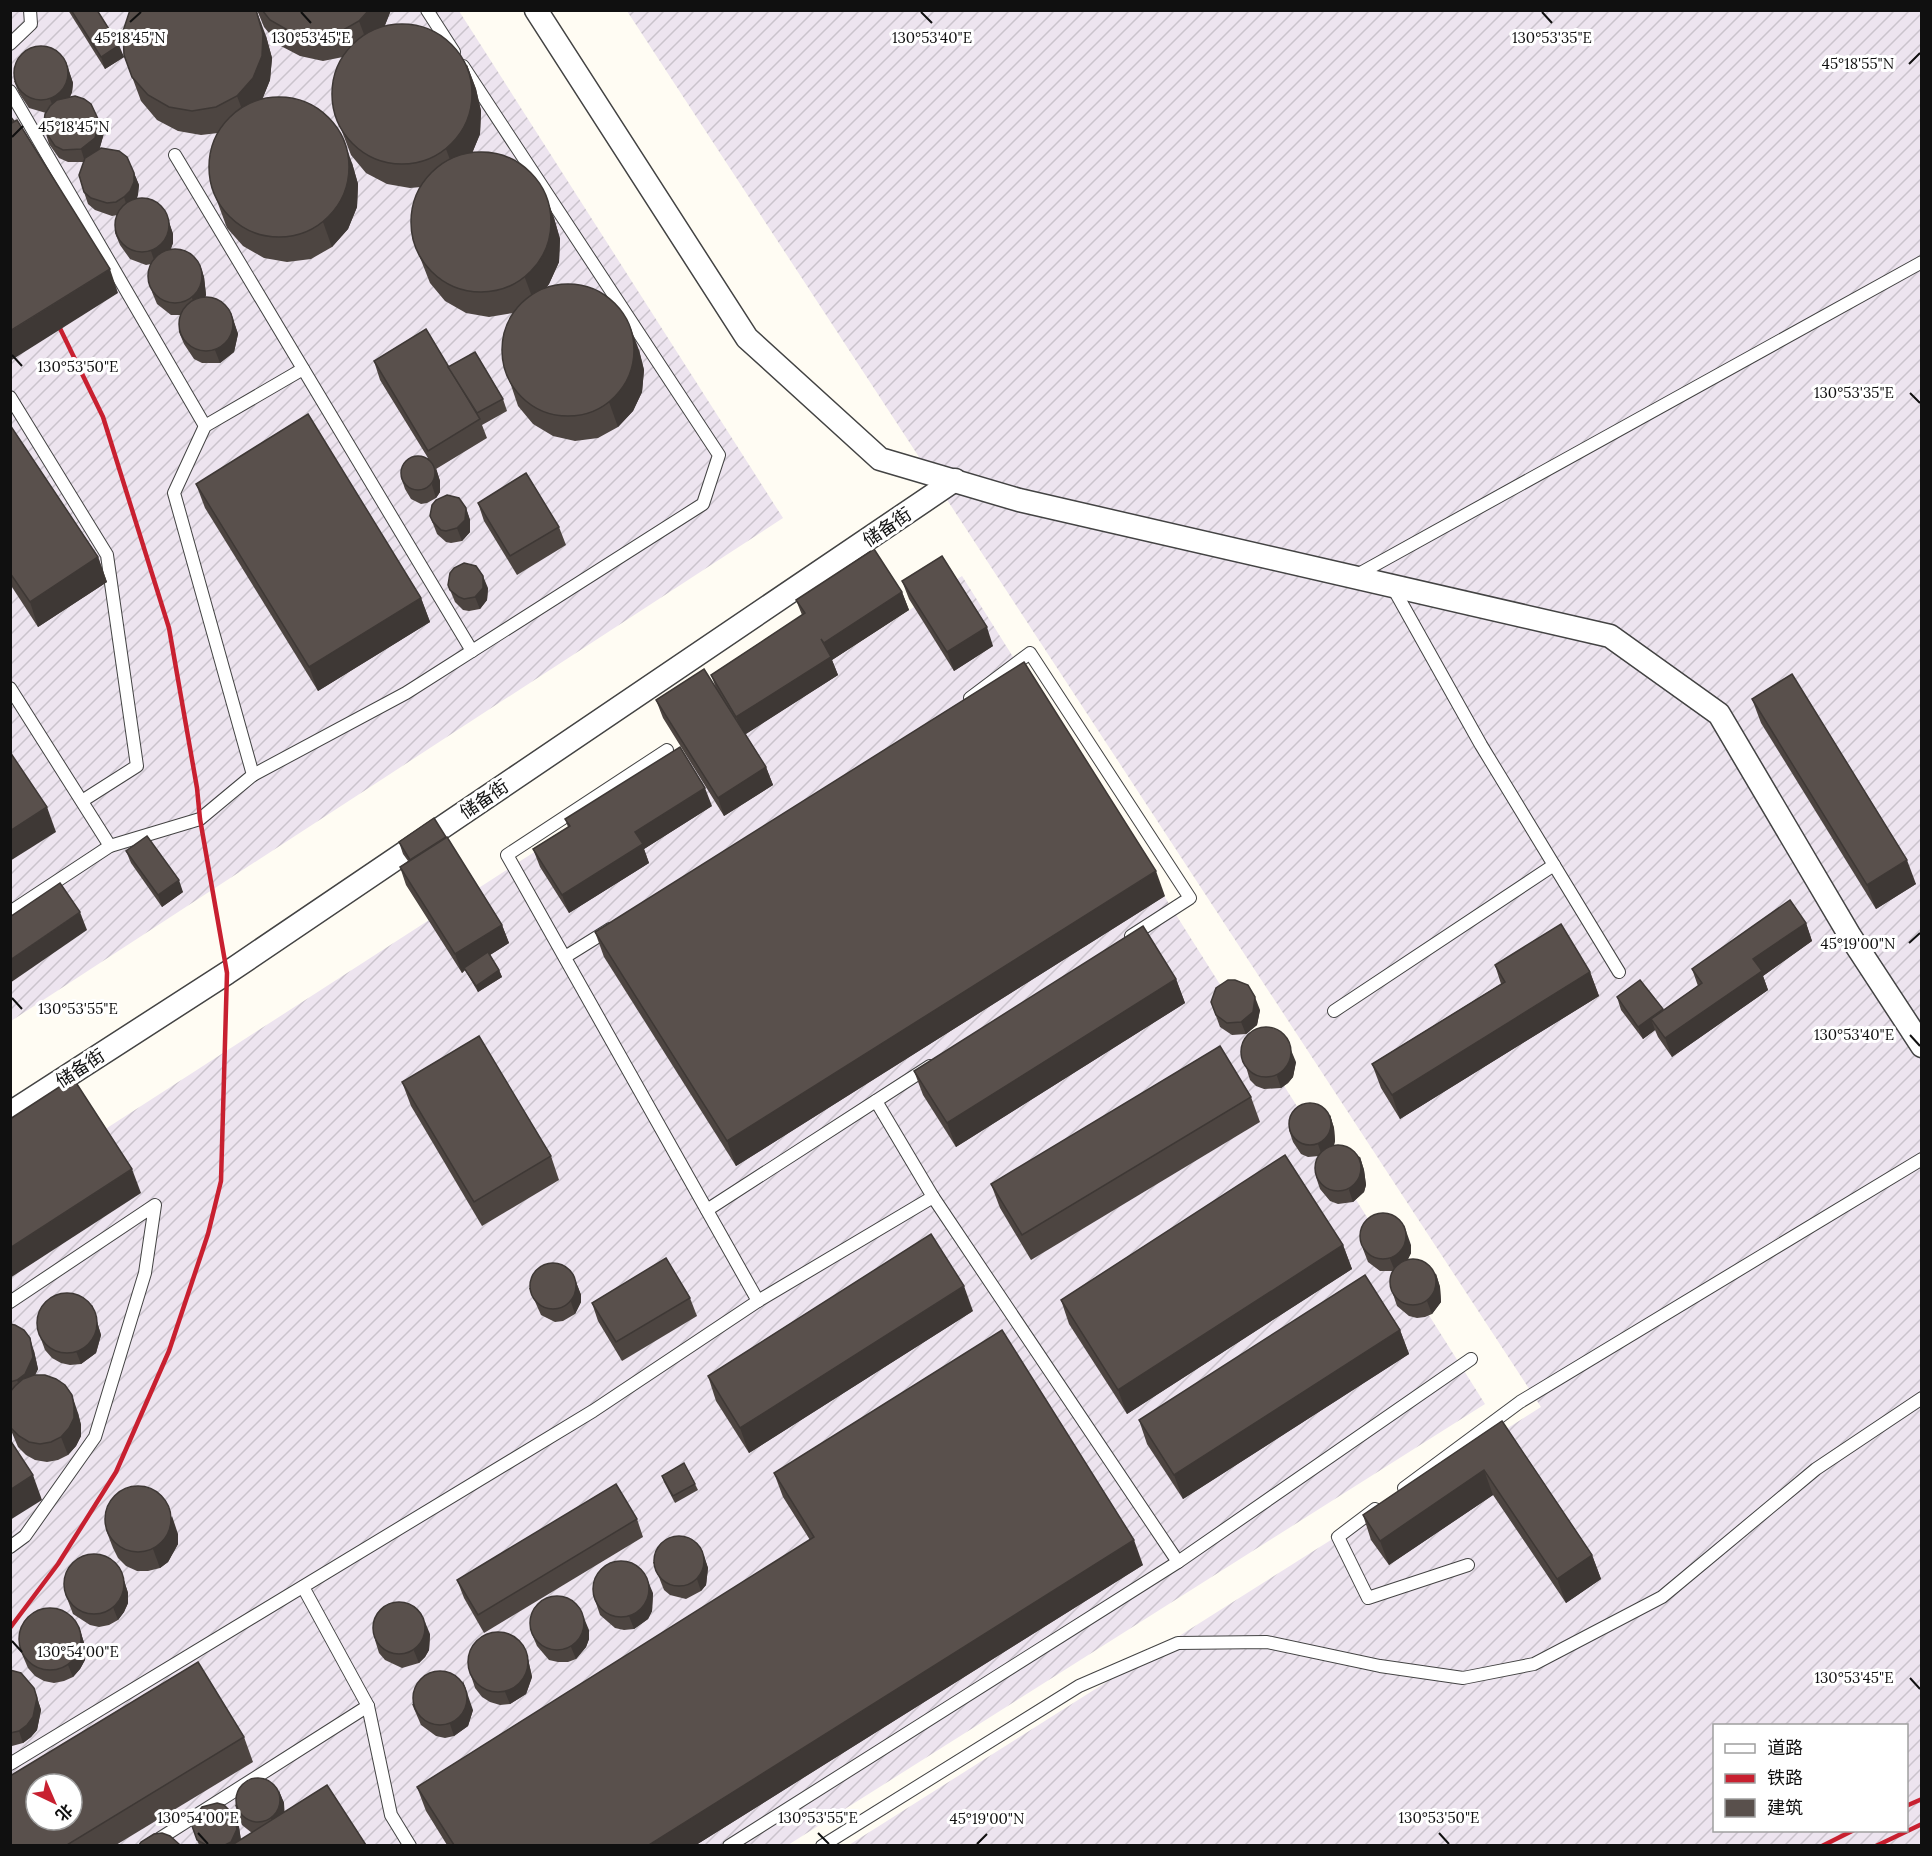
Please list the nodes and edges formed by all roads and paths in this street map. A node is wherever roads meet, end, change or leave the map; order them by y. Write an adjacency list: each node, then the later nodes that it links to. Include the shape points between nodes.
1 (30, 10): 4 (lane, via 31,24)
2 (427, 10): 14 (lane, via 719,455 703,504)
3 (536, 10): 11 (street, via 747,338 880,459)
4 (10, 44)
5 (10, 91): 10 (lane)
6 (175, 155): 8 (lane)
7 (1922, 262): 12 (lane)
8 (303, 369): 10 (lane); 14 (lane)
9 (10, 397): 19 (lane, via 107,555 137,766)
10 (205, 426): 18 (lane, via 174,493)
11 (954, 480): 12 (street, via 1019,500); 31 (street, 储备街, via 227,973)
12 (1354, 576): 13 (street)
13 (1392, 585): 21 (lane, via 1481,745); 28 (street, via 1610,636 1719,714 1850,936)
14 (472, 651): 18 (lane, via 406,693)
15 (10, 688): 19 (lane)
16 (958, 706): 24 (lane, via 1030,653 1190,898)
17 (667, 750): 25 (lane, via 507,855)
18 (253, 775): 20 (lane, via 200,819)
19 (82, 801): 20 (lane)
20 (110, 846): 22 (lane)
21 (1554, 865): 26 (lane); 27 (lane)
22 (10, 912)
23 (624, 920): 25 (lane)
24 (1122, 942)
25 (565, 957): 34 (lane)
26 (1619, 972)
27 (1334, 1011)
28 (1922, 1046)
29 (945, 1056): 30 (lane)
30 (876, 1101): 33 (lane); 34 (lane)
31 (10, 1113)
32 (1922, 1160): 41 (lane, via 1520,1402 1338,1537 1368,1598)
33 (933, 1197): 35 (lane); 40 (lane)
34 (707, 1210): 35 (lane)
35 (758, 1301): 42 (lane, via 592,1411)
36 (10, 1302): 39 (lane, via 155,1205 145,1273 95,1437 25,1536)
37 (1471, 1359): 40 (lane)
38 (1922, 1398): 48 (lane, via 1816,1469 1662,1597 1534,1664 1463,1677 1380,1666 1268,1642 1178,1643 1079,1686)
39 (10, 1547)
40 (1178, 1562): 47 (lane)
41 (1468, 1565)
42 (303, 1587): 43 (lane); 44 (lane)
43 (368, 1706): 45 (lane); 46 (lane, via 391,1815)
44 (10, 1764)
45 (148, 1845)
46 (410, 1845)
47 (729, 1845)
48 (822, 1845)

